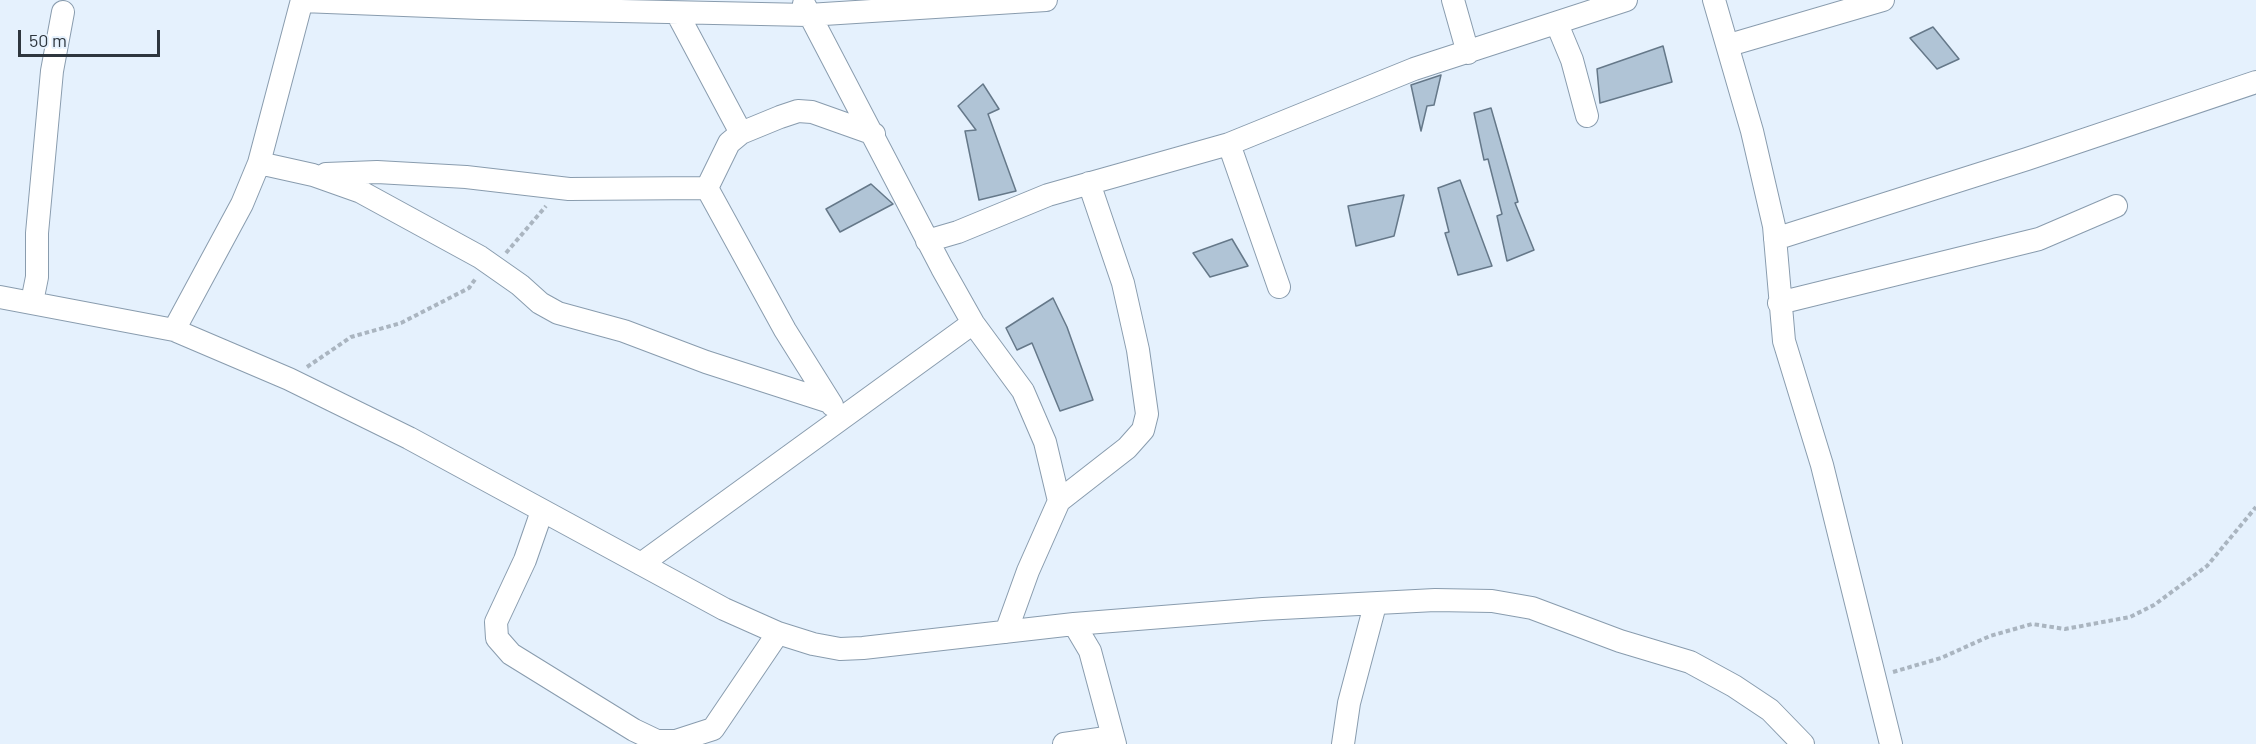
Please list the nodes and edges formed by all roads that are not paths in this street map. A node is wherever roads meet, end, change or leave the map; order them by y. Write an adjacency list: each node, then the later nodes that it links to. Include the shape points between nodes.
1 (302, 0): 9 (street); 18 (street)
2 (1046, 0): 7 (street, via 886,12)
3 (1453, 0): 12 (street)
4 (1626, 0): 10 (street)
5 (1714, 0): 23 (street, via 1752,131)
6 (1883, 0): 11 (street)
7 (806, 8): 9 (street); 16 (street)
8 (63, 12): 27 (street, via 52,72)
9 (677, 13): 15 (street)
10 (1557, 24): 12 (street); 14 (street, via 1572,60)
11 (1736, 43)
12 (1468, 53): 17 (street, via 1414,69)
13 (2256, 82): 23 (street)
14 (1587, 116)
15 (741, 133): 16 (street, via 798,111 812,112); 21 (street, via 729,143)
16 (874, 134): 24 (street)
17 (1229, 144): 20 (street); 25 (street)
18 (259, 164): 19 (street); 30 (street, via 242,204)
19 (313, 174): 21 (street, via 399,173 569,189); 31 (street, via 362,192 488,265 558,313 624,331)
20 (1089, 183): 24 (street); 32 (street, via 1123,283 1146,414 1143,430 1126,448)
21 (707, 188): 31 (street)
22 (2116, 206): 28 (street, via 2039,239)
23 (1774, 239): 28 (street)
24 (927, 241): 29 (street)
25 (1279, 287)
26 (0, 297): 27 (street)
27 (32, 302): 30 (street)
28 (1779, 303): 44 (street, via 1784,341 1825,476)
29 (973, 324): 31 (street); 32 (street, via 1012,373 1036,417)
30 (174, 330): 33 (street, via 289,379 409,438)
31 (835, 408): 34 (street)
32 (1059, 501): 37 (street)
33 (542, 511): 34 (street); 39 (street, via 525,560 496,622 496,638 511,654 657,741)
34 (641, 564): 38 (street)
35 (1375, 605): 36 (street, via 1263,609); 42 (street, via 1349,703); 43 (street, via 1492,601 1532,608 1710,672 1770,710)
36 (1074, 624): 37 (street); 40 (street, via 1090,651)
37 (1006, 632): 38 (street, via 840,649)
38 (778, 633): 39 (street)
39 (717, 736)
40 (1114, 740): 41 (street)
41 (1064, 744)
42 (1343, 744)
43 (1803, 744)
44 (1891, 744)

